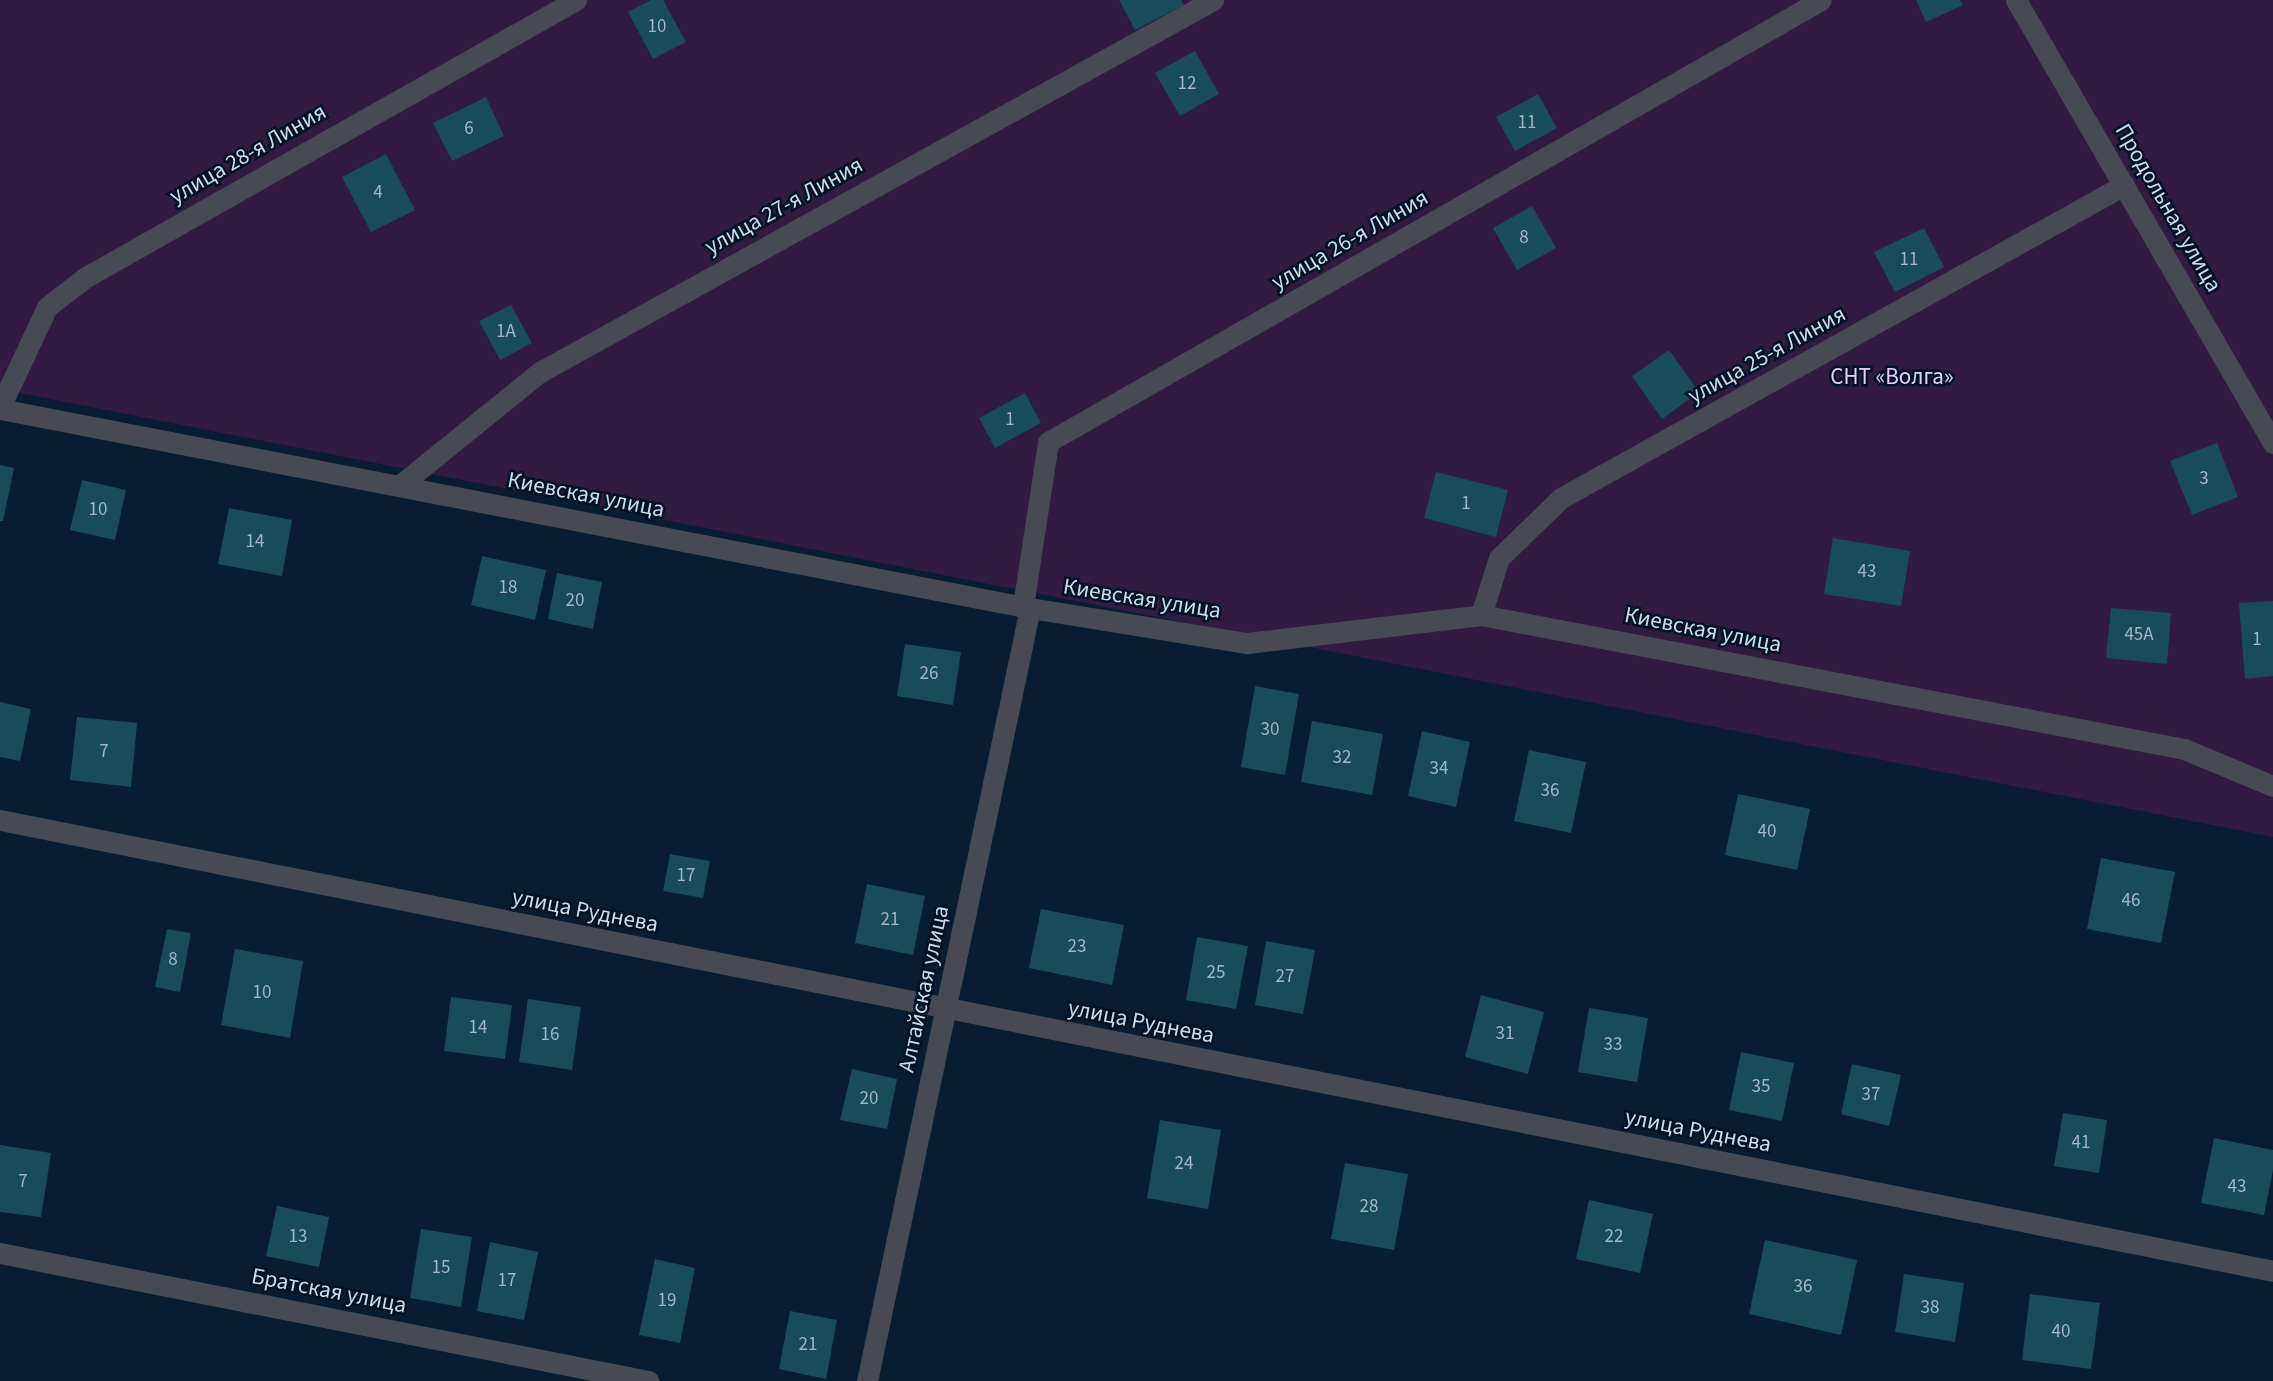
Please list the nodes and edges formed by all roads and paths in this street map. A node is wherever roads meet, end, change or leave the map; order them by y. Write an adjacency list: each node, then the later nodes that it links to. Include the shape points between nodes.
1 (576, 0): 6 (street, улица 28-я Линия, via 86,277 47,307)
2 (1213, 0): 8 (street, улица 27-я Линия, via 540,372)
3 (1821, 0): 9 (street, улица 26-я Линия, via 1048,442)
4 (2016, 0): 5 (street, Продольная улица)
5 (2124, 185): 7 (street, Продольная улица); 10 (street, улица 25-я Линия, via 1561,498 1499,558)
6 (0, 408): 8 (street, Киевская улица)
7 (2273, 443)
8 (400, 485): 9 (street, Киевская улица)
9 (1026, 607): 10 (street, Киевская улица, via 1247,643); 13 (street, Алтайская улица)
10 (1481, 615): 11 (street, Киевская улица, via 2184,749)
11 (2273, 786)
12 (0, 820): 13 (street, улица Руднева)
13 (947, 1010): 15 (street, улица Руднева); 17 (street, Алтайская улица)
14 (0, 1253): 16 (street, Братская улица)
15 (2273, 1271)
16 (648, 1381)
17 (867, 1381)

